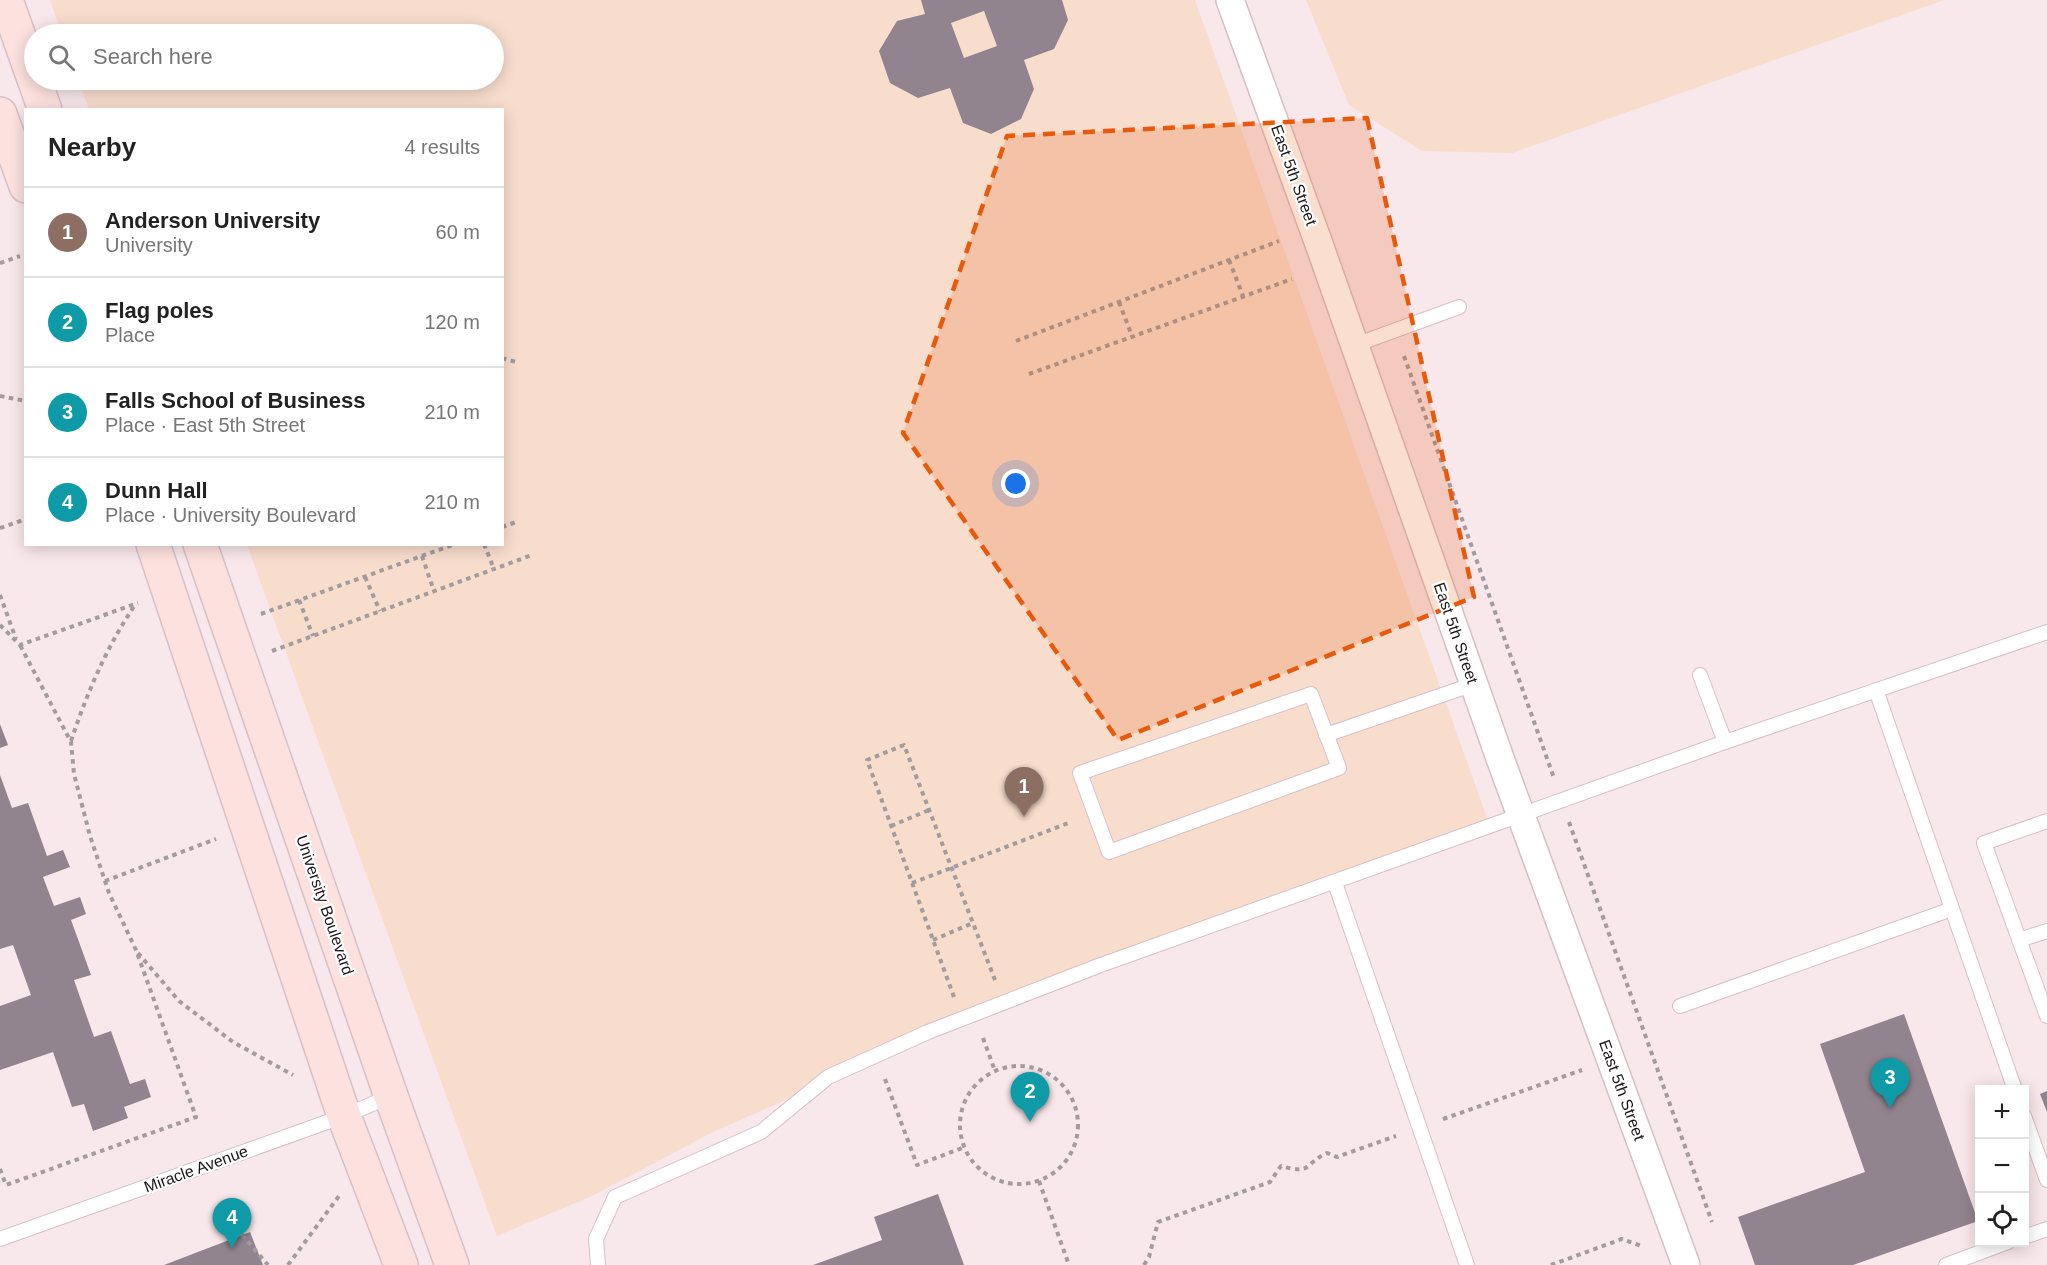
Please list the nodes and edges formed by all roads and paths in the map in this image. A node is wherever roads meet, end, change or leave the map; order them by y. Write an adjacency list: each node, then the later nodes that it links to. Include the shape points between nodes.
1 (6, 0): 3 (main road)
2 (1230, 0): 18 (street, East 5th Street)
3 (24, 51)
4 (38, 90): 5 (main road)
5 (44, 108)
6 (0, 114): 7 (main road)
7 (24, 180)
8 (1279, 241): 10 (path)
9 (20, 256): 11 (path)
10 (1229, 260): 13 (path); 14 (path)
11 (0, 263)
12 (1292, 279): 13 (path)
13 (1243, 296): 16 (path)
14 (1119, 302): 16 (path); 17 (path)
15 (1459, 306): 18 (lane)
16 (1132, 336): 21 (path)
17 (1016, 341)
18 (1355, 345): 49 (street, East 5th Street)
19 (504, 358): 20 (path)
20 (516, 362)
21 (1029, 374)
22 (0, 396): 23 (path)
23 (24, 401)
24 (24, 520): 27 (path)
25 (519, 521): 26 (path)
26 (504, 526)
27 (0, 528)
28 (154, 546): 59 (main road)
29 (201, 546): 79 (main road, University Boulevard)
30 (450, 546): 33 (path)
31 (485, 546): 34 (path)
32 (532, 555): 34 (path)
33 (422, 556): 35 (path); 36 (path)
34 (494, 569): 36 (path)
35 (365, 577): 38 (path); 41 (path)
36 (434, 591): 41 (path)
37 (0, 595): 46 (path)
38 (299, 600): 42 (path); 45 (path)
39 (143, 601): 40 (path)
40 (136, 603): 46 (path); 52 (path, via 100,667)
41 (380, 611): 45 (path)
42 (259, 615)
43 (0, 625): 46 (path)
44 (2047, 632): 50 (lane)
45 (313, 636): 47 (path)
46 (19, 644): 52 (path)
47 (262, 654)
48 (1700, 675): 53 (lane)
49 (1474, 684): 51 (lane); 55 (street, East 5th Street)
50 (1876, 690): 53 (lane); 64 (lane)
51 (1326, 735): 51 (lane, via 1311,694 1080,773 1109,852 1339,768)
52 (71, 742): 61 (path, via 74,774)
53 (1725, 742): 55 (lane)
54 (929, 810): 58 (path); 58 (path, via 904,745 867,760); 60 (path)
55 (1521, 815): 63 (lane); 103 (street, East 5th Street)
56 (2047, 821): 68 (lane, via 1984,843)
57 (1071, 822): 60 (path)
58 (891, 826): 62 (path)
59 (247, 827): 61 (path); 80 (main road)
60 (952, 868): 62 (path); 65 (path)
61 (105, 881): 69 (path)
62 (912, 883): 67 (path)
63 (1335, 883): 70 (lane, via 1098,966); 81 (lane)
64 (1952, 909): 71 (lane); 78 (lane)
65 (973, 923): 67 (path); 70 (path)
66 (2047, 931): 68 (lane)
67 (933, 940): 73 (path)
68 (2019, 940): 72 (lane)
69 (136, 950): 77 (path, via 178,1000 232,1042); 84 (path, via 196,1117 6,1185)
70 (1003, 1004): 73 (lane)
71 (1680, 1006)
72 (2047, 1016)
73 (968, 1017): 75 (path); 98 (lane, via 828,1077 761,1132 615,1197 596,1239)
74 (1582, 1070): 81 (path)
75 (995, 1071): 83 (path, via 978,1082 966,1098 960,1118); 86 (path, via 1015,1066 1035,1068 1053,1076 1068,1090 1076,1109 1079,1127 1075,1146 1066,1162)
76 (883, 1075): 83 (path, via 917,1165)
77 (299, 1078)
78 (2014, 1085)
79 (391, 1096): 80 (lane, Miracle Avenue); 97 (main road, University Boulevard)
80 (344, 1116): 91 (lane, Miracle Avenue); 96 (main road)
81 (1419, 1128): 100 (path, via 1337,1157 1327,1153 1299,1171 1281,1166 1270,1182 1158,1222); 101 (lane)
82 (2029, 1128): 85 (lane)
83 (965, 1147): 86 (path, via 982,1172 1000,1181 1018,1185)
84 (0, 1169)
85 (2047, 1180)
86 (1039, 1181): 99 (path)
87 (345, 1189): 95 (path)
88 (236, 1228): 94 (path)
89 (2047, 1229): 90 (lane)
90 (2029, 1236)
91 (0, 1239)
92 (1995, 1247): 104 (lane)
93 (1644, 1248): 102 (path, via 1622,1239)
94 (268, 1265)
95 (288, 1265)
96 (401, 1265)
97 (452, 1265)
98 (598, 1265)
99 (1069, 1265)
100 (1144, 1265)
101 (1467, 1265)
102 (1551, 1265)
103 (1686, 1265)
104 (1946, 1265)

